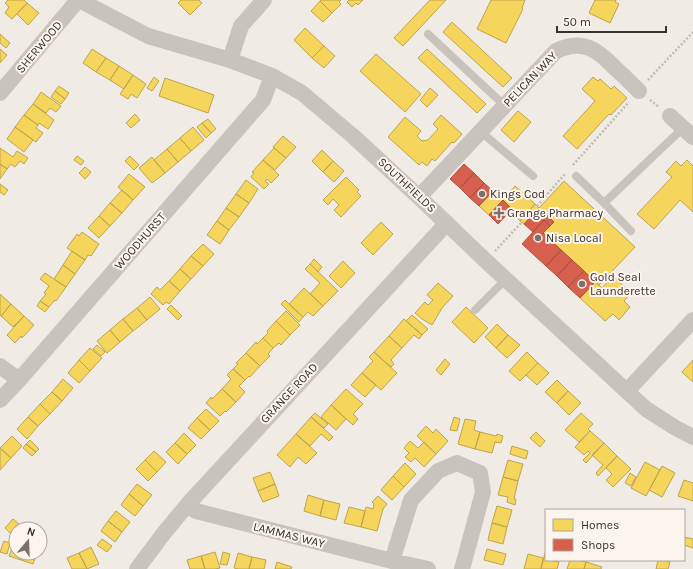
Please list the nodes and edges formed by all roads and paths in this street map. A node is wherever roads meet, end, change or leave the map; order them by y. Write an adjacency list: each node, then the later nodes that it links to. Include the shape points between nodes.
1 (78, 0): 5 (street, SOUTHFIELDS, via 148,36); 8 (street, SHERWOOD)
2 (264, 0): 5 (street, via 240,26)
3 (693, 32): 7 (path)
4 (428, 34): 9 (lane)
5 (230, 60): 6 (street, SOUTHFIELDS)
6 (272, 76): 17 (street, SOUTHFIELDS, via 302,93); 28 (street, WOODHURST, via 262,100)
7 (639, 90): 9 (street, PELICAN WAY, via 595,50 571,46 556,51); 10 (path); 13 (path)
8 (0, 93)
9 (504, 106): 11 (street, PELICAN WAY)
10 (670, 116): 12 (street)
11 (481, 132): 15 (lane); 17 (street, PELICAN WAY)
12 (688, 132): 18 (lane)
13 (572, 166)
14 (567, 171): 19 (path)
15 (533, 176)
16 (576, 176): 18 (lane)
17 (420, 197): 21 (street, SOUTHFIELDS)
18 (604, 203): 22 (lane)
19 (537, 206)
20 (522, 222): 23 (path)
21 (447, 223): 23 (street, SOUTHFIELDS); 32 (street, GRANGE ROAD)
22 (631, 231)
23 (486, 261): 24 (street, SOUTHFIELDS)
24 (506, 279): 25 (lane); 29 (street, SOUTHFIELDS)
25 (475, 310)
26 (693, 320): 29 (street)
27 (0, 366): 28 (street)
28 (19, 380): 30 (street, WOODHURST)
29 (627, 391): 31 (street, SOUTHFIELDS, via 646,409)
30 (0, 400)
31 (693, 437)
32 (188, 504): 33 (street, LAMMAS WAY, via 196,511); 34 (street, GRANGE ROAD)
33 (392, 561): 35 (street, LAMMAS WAY); 36 (street, via 411,500 438,471 457,463 480,473 483,492)
34 (137, 569)
35 (428, 569)
36 (462, 569)

